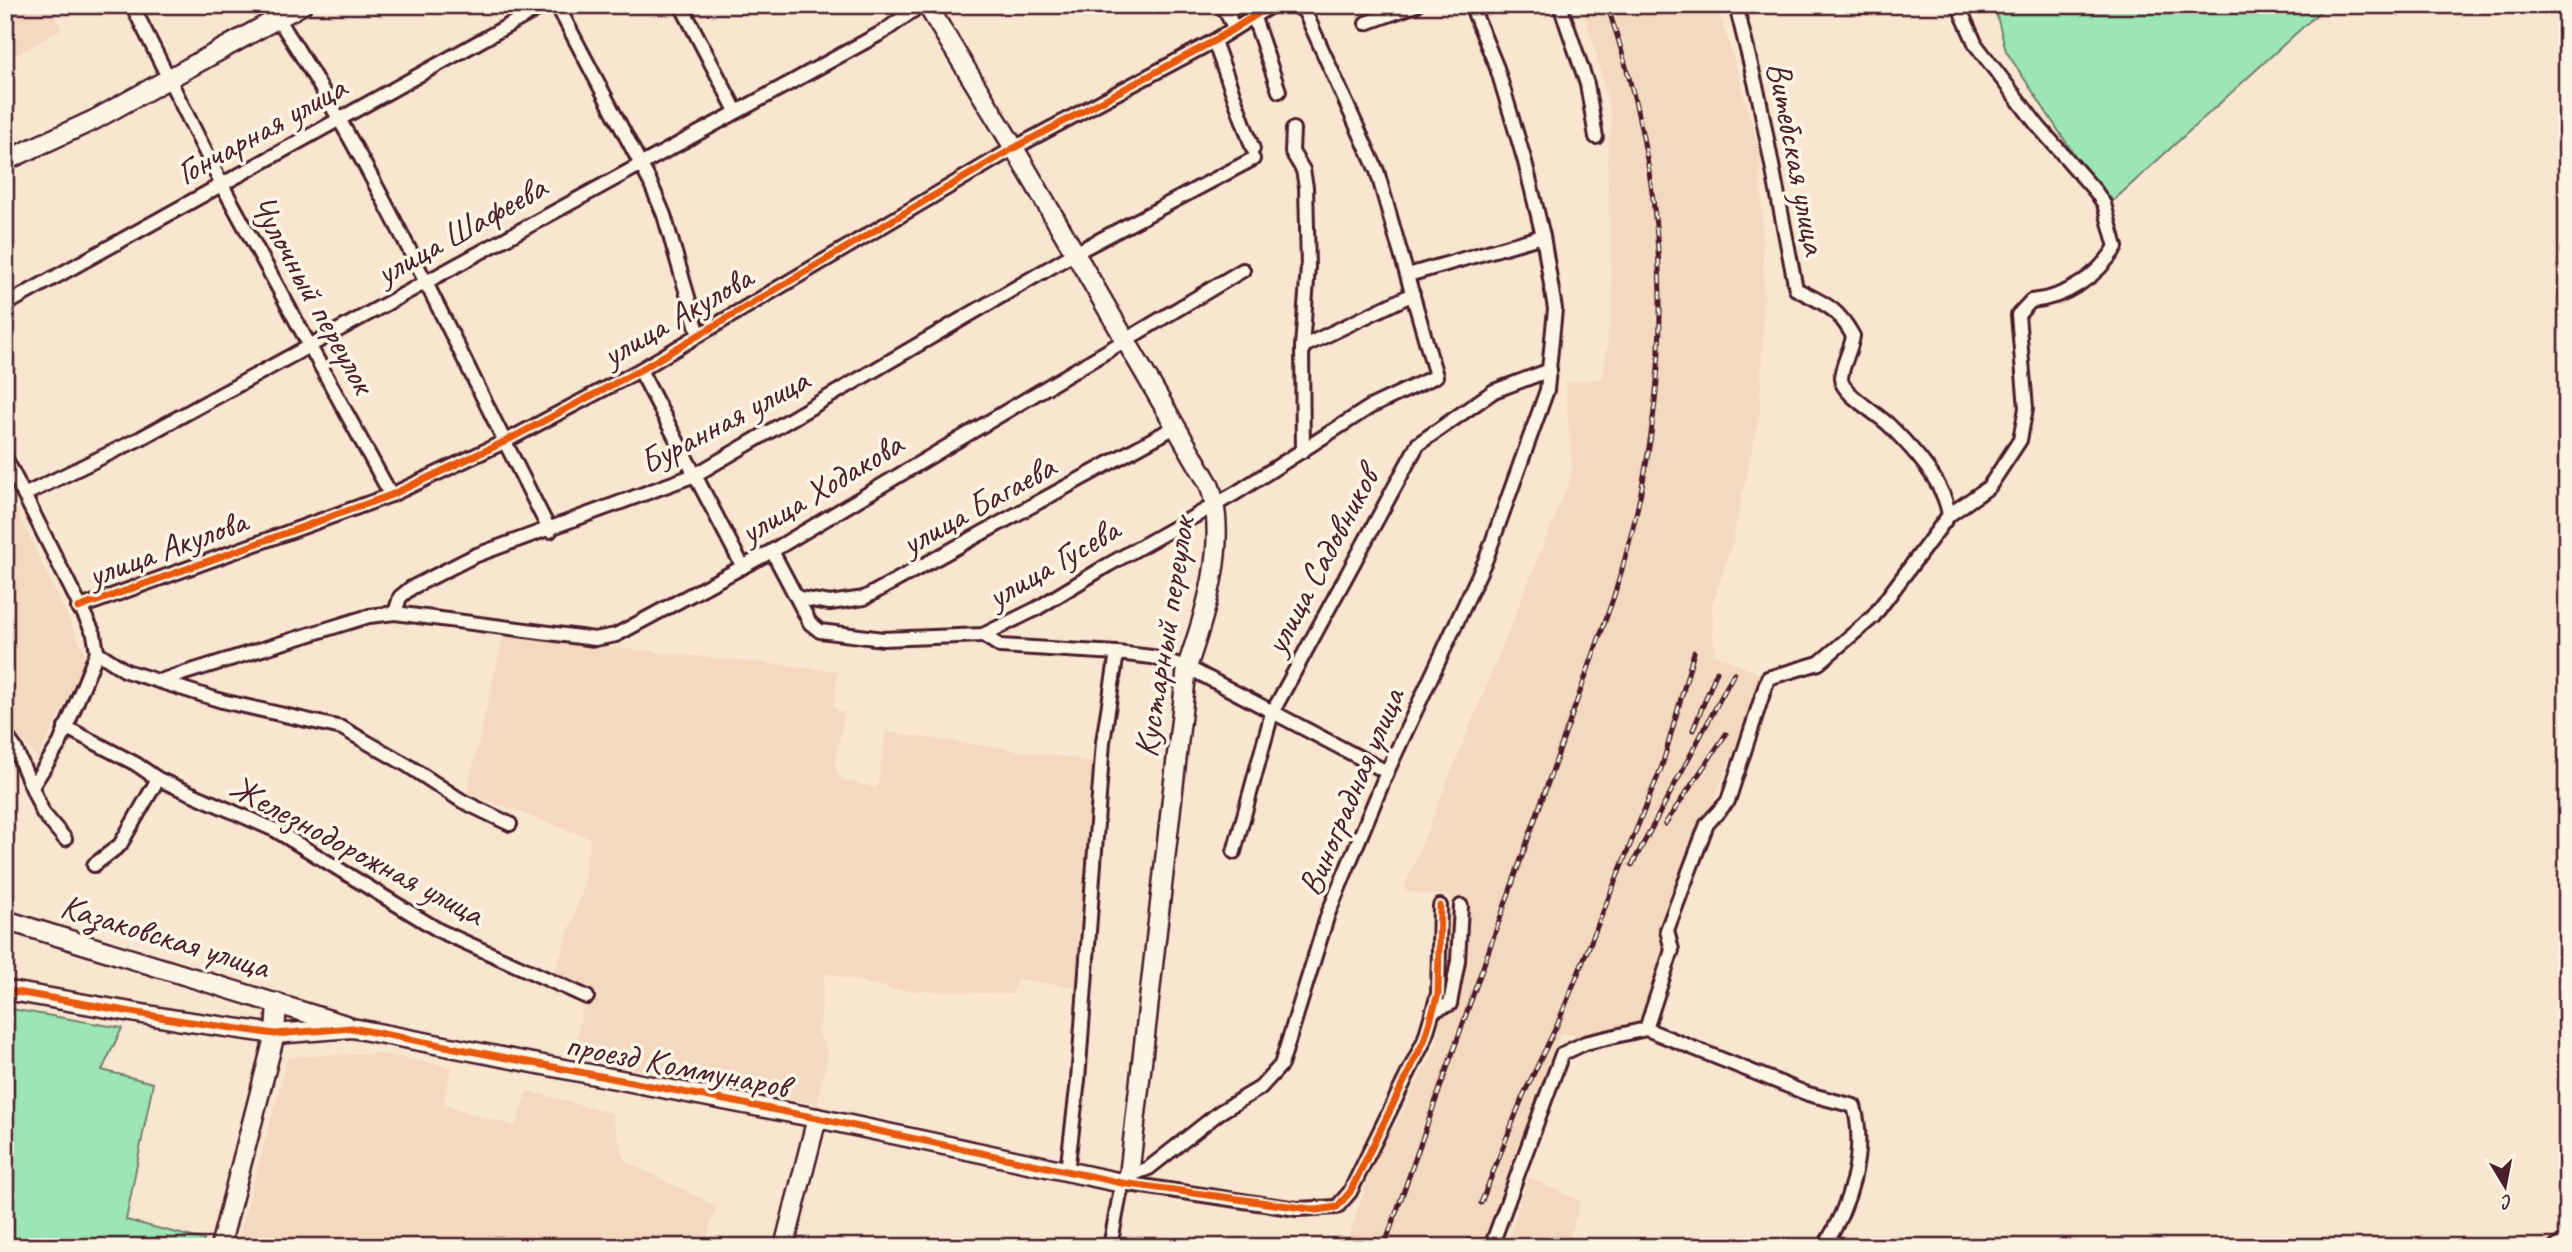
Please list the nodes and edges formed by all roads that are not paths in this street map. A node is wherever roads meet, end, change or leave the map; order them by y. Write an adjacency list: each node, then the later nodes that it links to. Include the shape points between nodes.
1 (132, 5): 21 (street, Чулочный переулок)
2 (302, 5): 16 (street)
3 (545, 5): 24 (street, Гончарная улица)
4 (557, 5): 29 (street)
5 (681, 5): 23 (street)
6 (921, 5): 23 (street, улица Шафеева, via 883,32)
7 (928, 5): 27 (street, Кустарный переулок)
8 (1222, 5): 19 (street)
9 (1272, 5): 17 (street, улица Акулова)
10 (1416, 5): 18 (street)
11 (1471, 5): 31 (street, Виноградная улица, via 1500,80)
12 (1560, 5): 26 (street, via 1587,83)
13 (1736, 5): 52 (street, Витебская улица, via 1796,289 1829,304 1843,317 1853,336 1841,379 1844,388 1890,425 1924,466 1941,490)
14 (1958, 5): 52 (street, via 1976,45 2104,204 2116,247 2108,260 2071,291 2031,301 2018,315 2026,408 2020,439 1989,487)
15 (1300, 8): 34 (street, via 1377,171)
16 (274, 12): 21 (street); 24 (street)
17 (1253, 15): 19 (street, улица Акулова); 22 (street)
18 (1366, 23)
19 (1234, 27): 20 (street, улица Акулова)
20 (1214, 41): 27 (street, улица Акулова); 32 (street, Буранная улица, via 1253,154)
21 (170, 81): 28 (street); 30 (street, Чулочный переулок)
22 (1279, 91)
23 (736, 111): 29 (street, улица Шафеева)
24 (337, 120): 30 (street, Гончарная улица); 35 (street)
25 (1293, 129): 41 (street, via 1292,152 1303,170 1306,187)
26 (1596, 137)
27 (1014, 148): 32 (street, Кустарный переулок); 38 (street, улица Акулова)
28 (5, 160)
29 (639, 164): 35 (street, улица Шафеева); 38 (street, via 664,215)
30 (221, 183): 37 (street, Гончарная улица); 40 (street, Чулочный переулок)
31 (1543, 236): 34 (street); 43 (street, Виноградная улица, via 1555,309)
32 (1075, 253): 39 (street, Кустарный переулок); 48 (street, Буранная улица)
33 (1243, 270): 39 (street, улица Ходакова)
34 (1408, 275): 36 (street)
35 (426, 283): 40 (street, улица Шафеева); 45 (street)
36 (1413, 294): 41 (street); 46 (street, улица Гусева, via 1436,376 1370,407)
37 (5, 305)
38 (699, 335): 42 (street, улица Акулова)
39 (1124, 339): 44 (street, Кустарный переулок); 54 (street, улица Ходакова)
40 (309, 344): 49 (street, улица Шафеева, via 141,438); 50 (street, Чулочный переулок)
41 (1303, 347): 46 (street)
42 (640, 370): 45 (street, улица Акулова); 48 (street)
43 (1550, 370): 64 (street, улица Садовников, via 1494,391 1418,444); 67 (street, Виноградная улица, via 1547,390 1486,559)
44 (1175, 426): 51 (street, Кустарный переулок); 56 (street, улица Багаева, via 864,598 830,603)
45 (504, 442): 50 (street, улица Акулова); 53 (street)
46 (1303, 451): 51 (street, улица Гусева)
47 (5, 457): 49 (street)
48 (695, 475): 53 (street, Буранная улица); 55 (street)
49 (24, 495): 57 (street)
50 (391, 495): 57 (street, улица Акулова)
51 (1216, 505): 59 (street, улица Гусева); 62 (street, Кустарный переулок, via 1209,592)
52 (1949, 515): 82 (street, via 1874,617 1819,663 1768,678 1728,801 1707,824 1667,930 1672,950)
53 (550, 531): 58 (street, Буранная улица, via 474,556 411,588 400,597)
54 (772, 551): 55 (street, улица Ходакова); 56 (street)
55 (743, 567): 58 (street, улица Ходакова, via 617,635 595,639)
56 (799, 598): 59 (street, улица Гусева, via 810,623 820,631 883,639)
57 (78, 608): 60 (street, via 94,634)
58 (395, 613): 63 (street)
59 (983, 635): 61 (street, via 1000,646)
60 (97, 652): 63 (street, via 126,671); 65 (street)
61 (1117, 653): 62 (street); 85 (street, via 1103,742)
62 (1187, 667): 64 (street); 86 (street, Кустарный переулок)
63 (159, 681): 70 (street, via 222,701 342,728 462,801)
64 (1272, 713): 67 (street); 72 (street, улица Садовников)
65 (65, 727): 68 (street, Железнодорожная улица); 69 (street)
66 (5, 734): 69 (street)
67 (1387, 772): 86 (street, Виноградная улица, via 1328,914 1281,1065 1260,1088)
68 (158, 779): 73 (street, via 120,845); 78 (street, Железнодорожная улица, via 275,830 440,931)
69 (33, 785): 71 (street, via 43,813)
70 (510, 824)
71 (65, 839)
72 (1234, 852)
73 (94, 865)
74 (1440, 906): 80 (street, via 1438,994)
75 (1461, 906): 80 (street, via 1450,1004)
76 (5, 920): 79 (street, Казаковская улица)
77 (5, 990): 83 (street, проезд Коммунаров)
78 (587, 997)
79 (277, 1003): 81 (street, проезд Коммунаров); 83 (street, Казаковская улица)
80 (1433, 1011): 86 (street, проезд Коммунаров, via 1418,1053 1350,1192 1337,1207 1297,1209)
81 (352, 1028): 83 (street, проезд Коммунаров); 84 (street, проезд Коммунаров)
82 (1646, 1029): 91 (street, via 1585,1043 1562,1054); 92 (street, via 1808,1094 1854,1106 1860,1146 1842,1219)
83 (275, 1034): 88 (street, Казаковская улица)
84 (817, 1118): 85 (street, проезд Коммунаров); 89 (street)
85 (1067, 1172): 86 (street, проезд Коммунаров)
86 (1126, 1180): 90 (street)
87 (2567, 1239): 93 (street)
88 (220, 1247)
89 (784, 1247)
90 (1110, 1247)
91 (1491, 1247)
92 (1825, 1247)
93 (2556, 1247)

